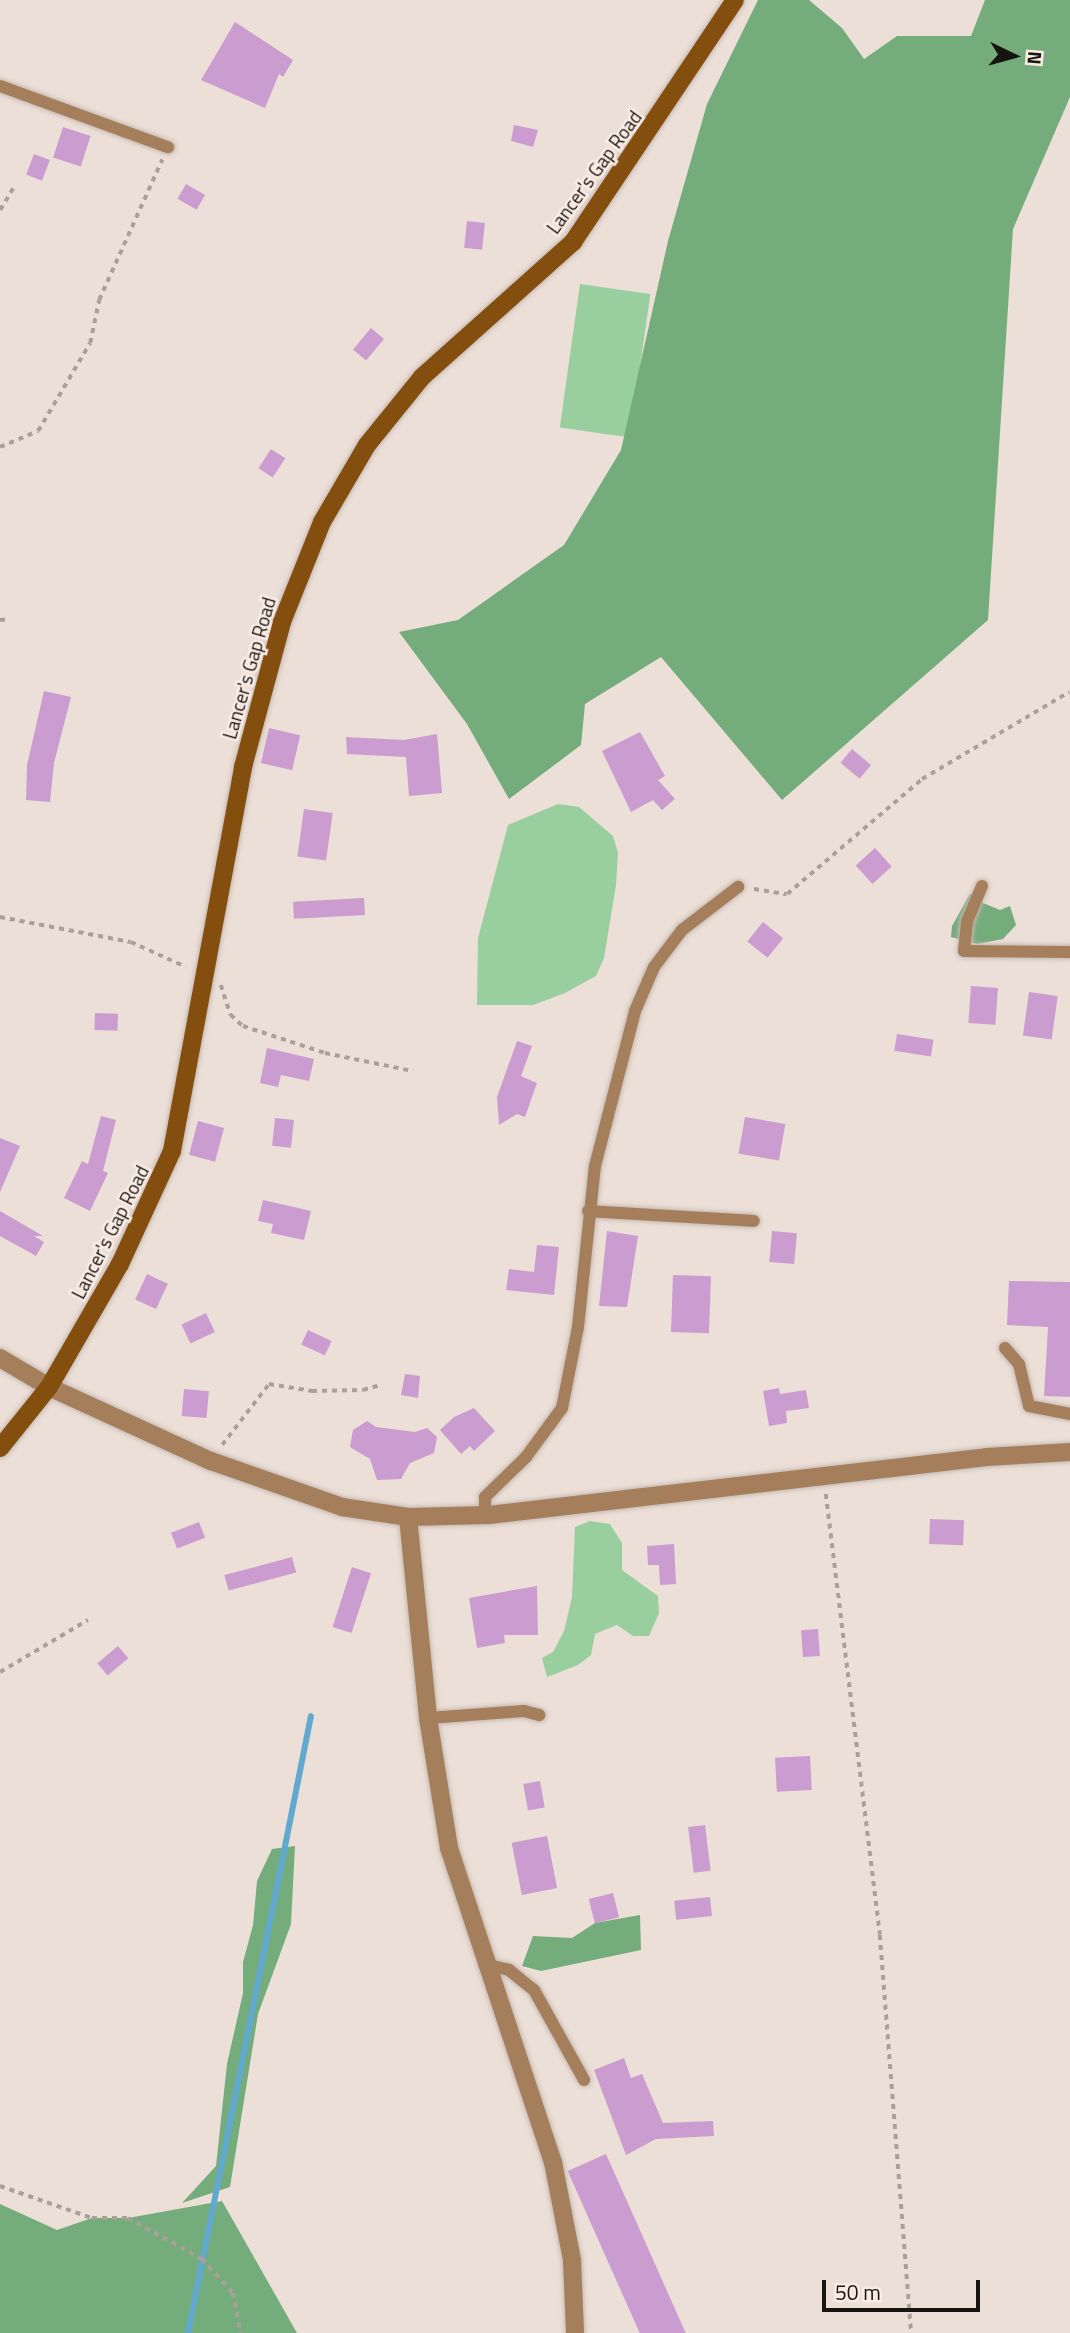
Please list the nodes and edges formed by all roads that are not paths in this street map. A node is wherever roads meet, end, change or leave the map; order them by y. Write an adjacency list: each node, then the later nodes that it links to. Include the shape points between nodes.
1 (735, 0): 11 (main road, Lancer's Gap Road, via 573,242 422,377 367,445 322,522 282,622 243,767 185,1099 156,1196)
2 (0, 86): 3 (lane)
3 (168, 147)
4 (982, 886): 6 (lane, via 967,922 964,951)
5 (738, 887): 7 (lane, via 681,930 654,967 621,1054)
6 (1070, 952)
7 (588, 1211): 8 (lane); 15 (lane, via 578,1327 562,1408 526,1457 485,1497)
8 (754, 1221)
9 (1005, 1348): 12 (lane, via 1019,1364 1029,1406)
10 (0, 1359): 11 (street)
11 (49, 1387): 13 (main road, Lancer's Gap Road); 16 (street, via 211,1461 342,1507)
12 (1070, 1414)
13 (0, 1448)
14 (1070, 1452): 15 (street, via 987,1457)
15 (485, 1515): 16 (street)
16 (408, 1517): 18 (street)
17 (539, 1715): 18 (lane, via 524,1711)
18 (428, 1718): 19 (street, via 449,1848)
19 (484, 1964): 20 (lane, via 509,1969 534,1990); 21 (street, via 553,2162 572,2260)
20 (584, 2080)
21 (575, 2333)

